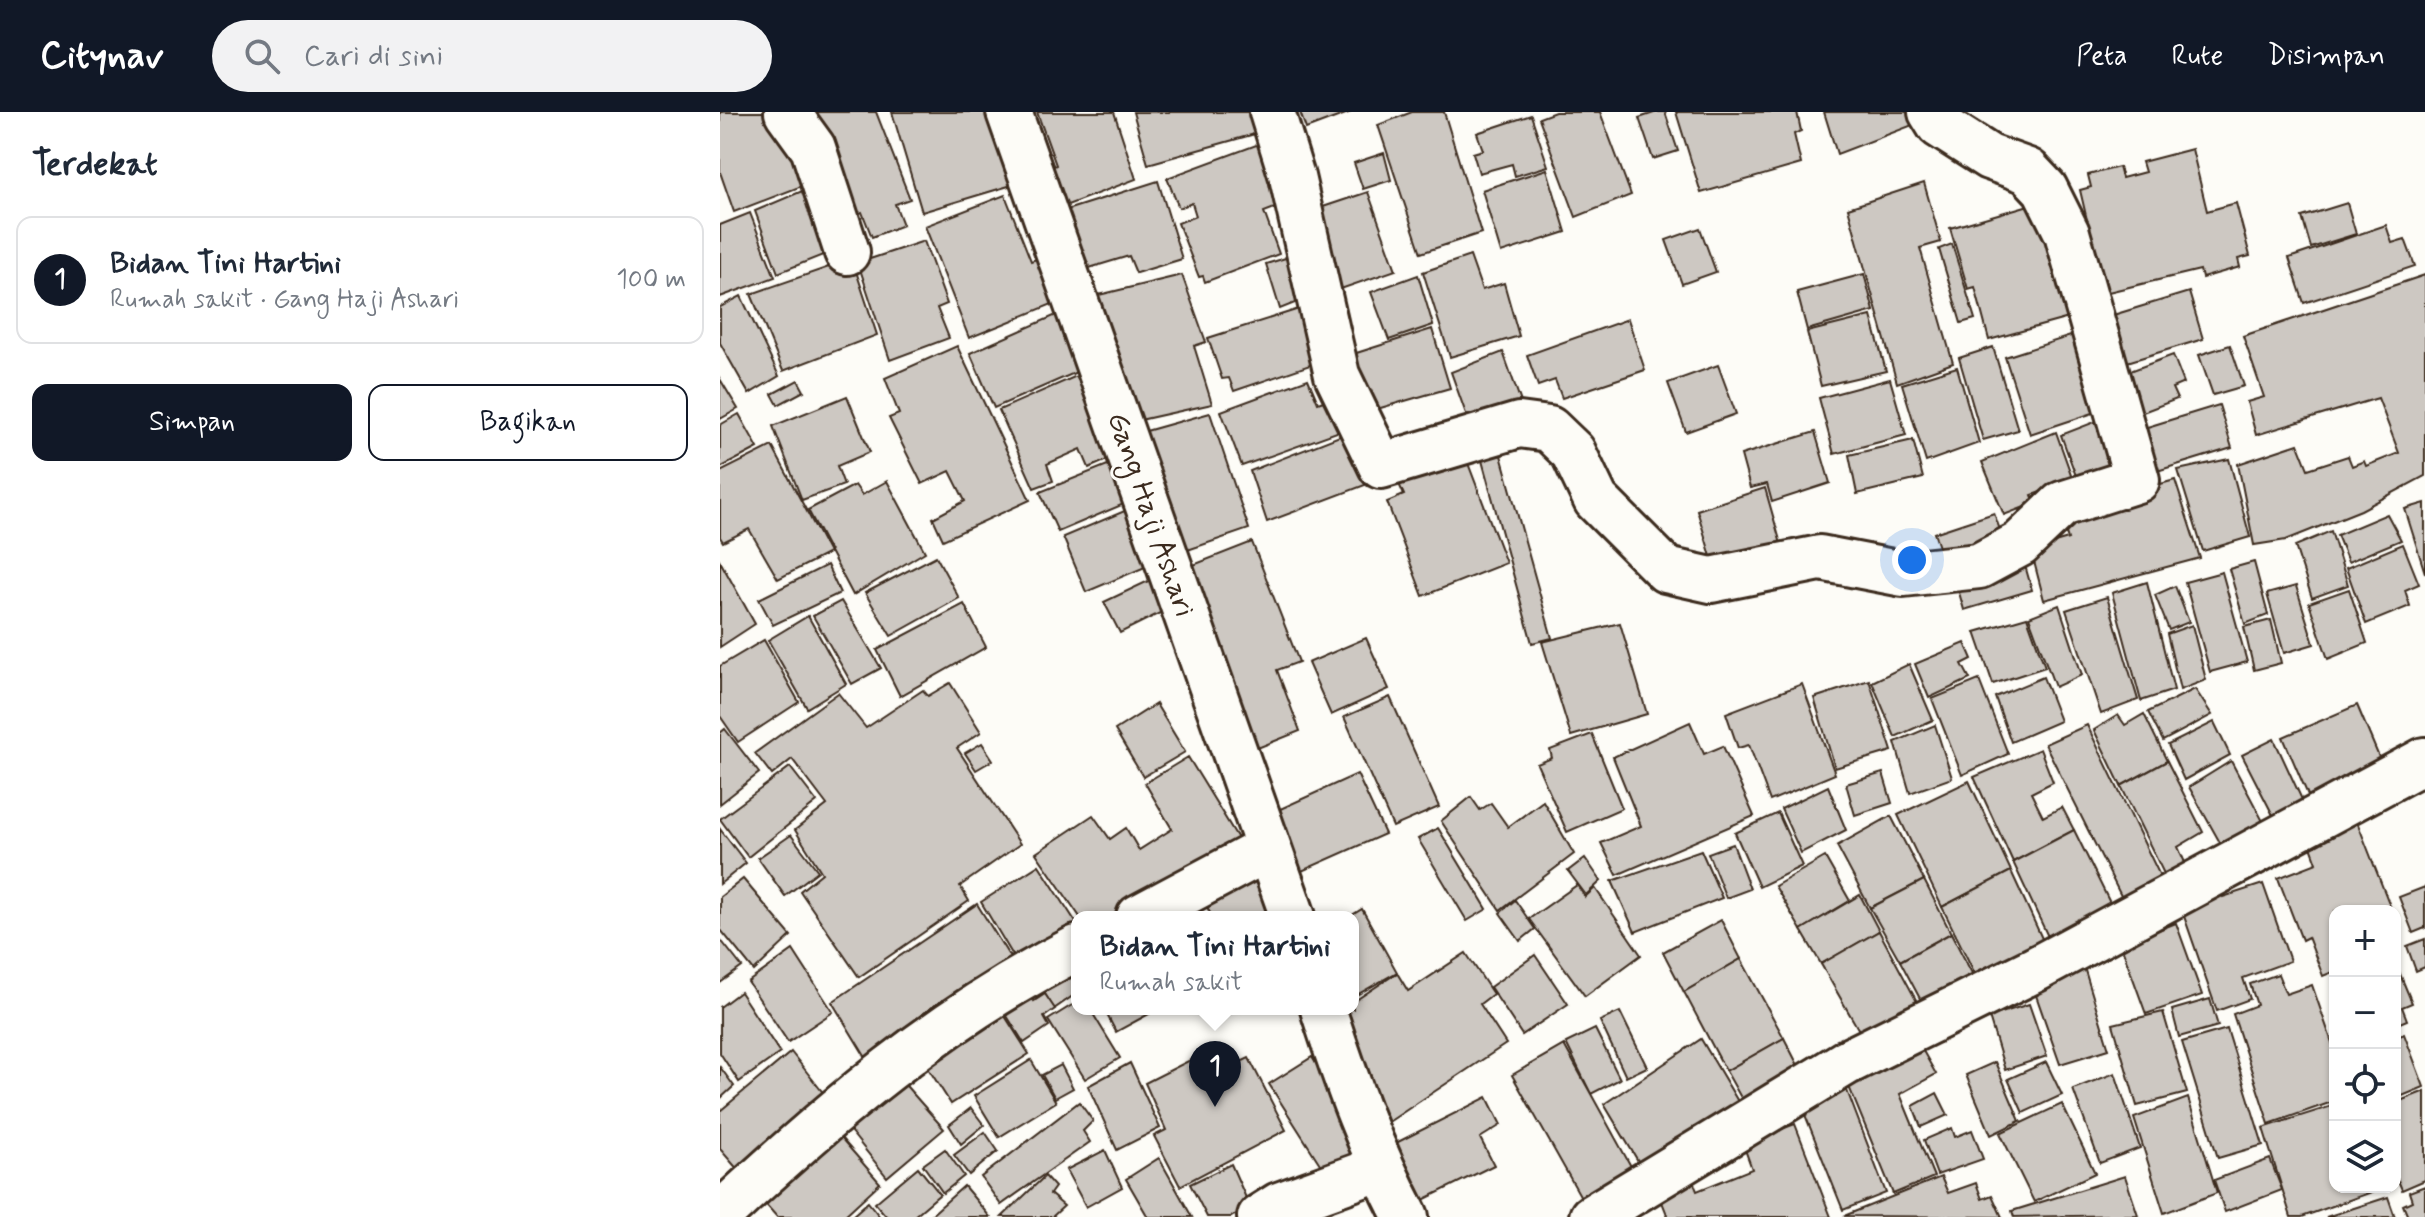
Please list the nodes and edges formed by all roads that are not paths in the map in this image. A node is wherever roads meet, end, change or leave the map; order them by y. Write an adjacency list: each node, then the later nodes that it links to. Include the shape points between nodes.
1 (787, 112): 5 (street, via 813,148)
2 (1009, 112): 7 (street, Gang Haji Ashari)
3 (1272, 112): 4 (street, via 1337,375 1381,466 1519,425 1549,429 1573,452 1596,500 1666,570 1711,580 1820,558 1903,574 1979,566 2020,544 2062,504 2132,483 2138,476 2067,233 2045,189 2028,171 1989,157 1939,125)
4 (1931, 112)
5 (847, 252)
6 (2425, 760): 16 (street, via 2036,969 1847,1062)
7 (1267, 849): 8 (street); 9 (street, Gang Haji Ashari)
8 (1150, 911)
9 (1291, 911)
10 (1071, 951): 13 (street, via 990,996 882,1072)
11 (1325, 1015): 12 (street)
12 (1381, 1168): 14 (street); 15 (street)
13 (720, 1215)
14 (1260, 1217)
15 (1406, 1217)
16 (1592, 1217)

